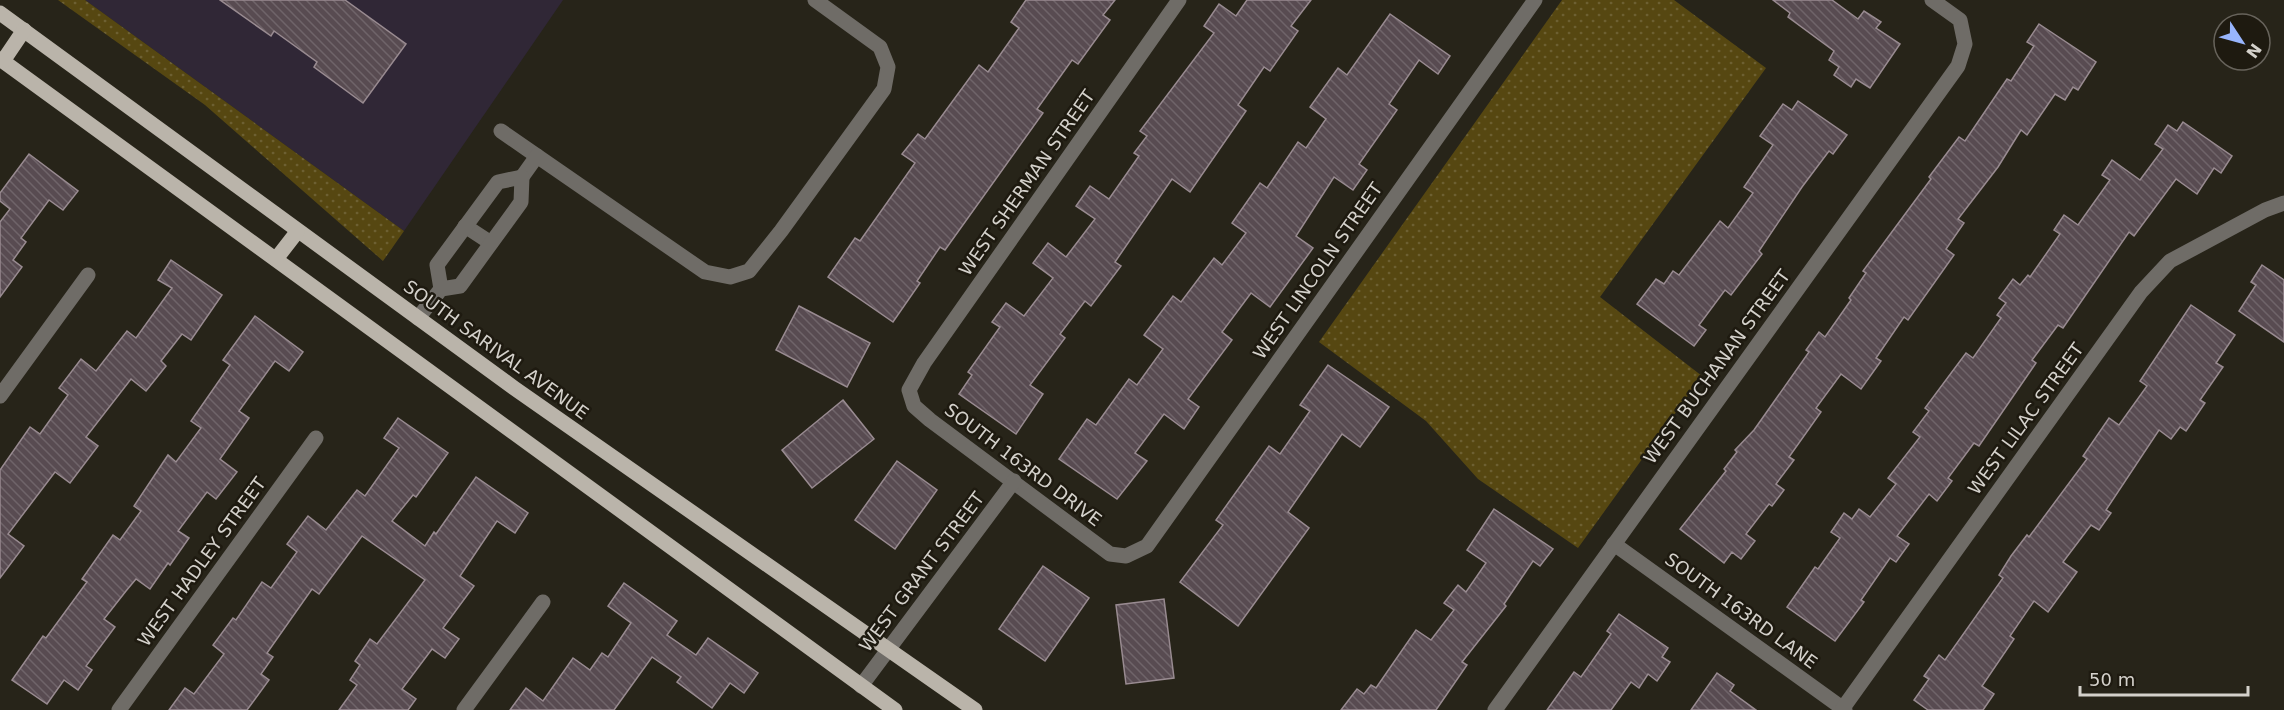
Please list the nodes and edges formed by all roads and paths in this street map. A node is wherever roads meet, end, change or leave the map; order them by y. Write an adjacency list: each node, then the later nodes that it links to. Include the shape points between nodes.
1 (815, 0): 9 (street, via 880,47 888,67 884,89 749,270 730,277 705,272)
2 (1179, 0): 19 (street, WEST SHERMAN STREET, via 924,363)
3 (1535, 0): 24 (street, WEST LINCOLN STREET, via 1147,546)
4 (1932, 0): 23 (street, WEST BUCHANAN STREET, via 1960,20 1965,44 1958,66)
5 (0, 13): 6 (main road, SOUTH SARIVAL AVENUE)
6 (24, 30): 7 (main road); 13 (main road, SOUTH SARIVAL AVENUE)
7 (1, 60): 15 (main road)
8 (501, 131): 9 (street)
9 (537, 156): 10 (street)
10 (522, 177): 12 (street, via 498,182); 14 (street, via 521,202)
11 (2284, 202): 28 (street, WEST LILAC STREET, via 2170,261 2141,292)
12 (465, 226): 14 (street); 17 (street, via 437,264)
13 (297, 232): 15 (main road); 18 (main road, SOUTH SARIVAL AVENUE)
14 (491, 243): 17 (street, via 460,286)
15 (276, 259): 27 (main road)
16 (88, 275): 20 (street)
17 (441, 289): 18 (street)
18 (418, 318): 26 (main road, SOUTH SARIVAL AVENUE)
19 (909, 390): 22 (street, SOUTH 163RD DRIVE, via 914,406 930,420)
20 (0, 396)
21 (316, 438): 29 (street, WEST HADLEY STREET)
22 (1014, 481): 24 (street, SOUTH 163RD DRIVE, via 1110,554); 26 (street, WEST GRANT STREET)
23 (1614, 544): 28 (street, SOUTH 163RD LANE); 33 (street, WEST BUCHANAN STREET)
24 (1126, 555)
25 (543, 602): 30 (street)
26 (888, 650): 27 (street, WEST GRANT STREET); 32 (main road, SOUTH SARIVAL AVENUE)
27 (861, 686): 31 (main road)
28 (1844, 709)
29 (118, 710)
30 (464, 710)
31 (895, 710)
32 (975, 710)
33 (1495, 710)

